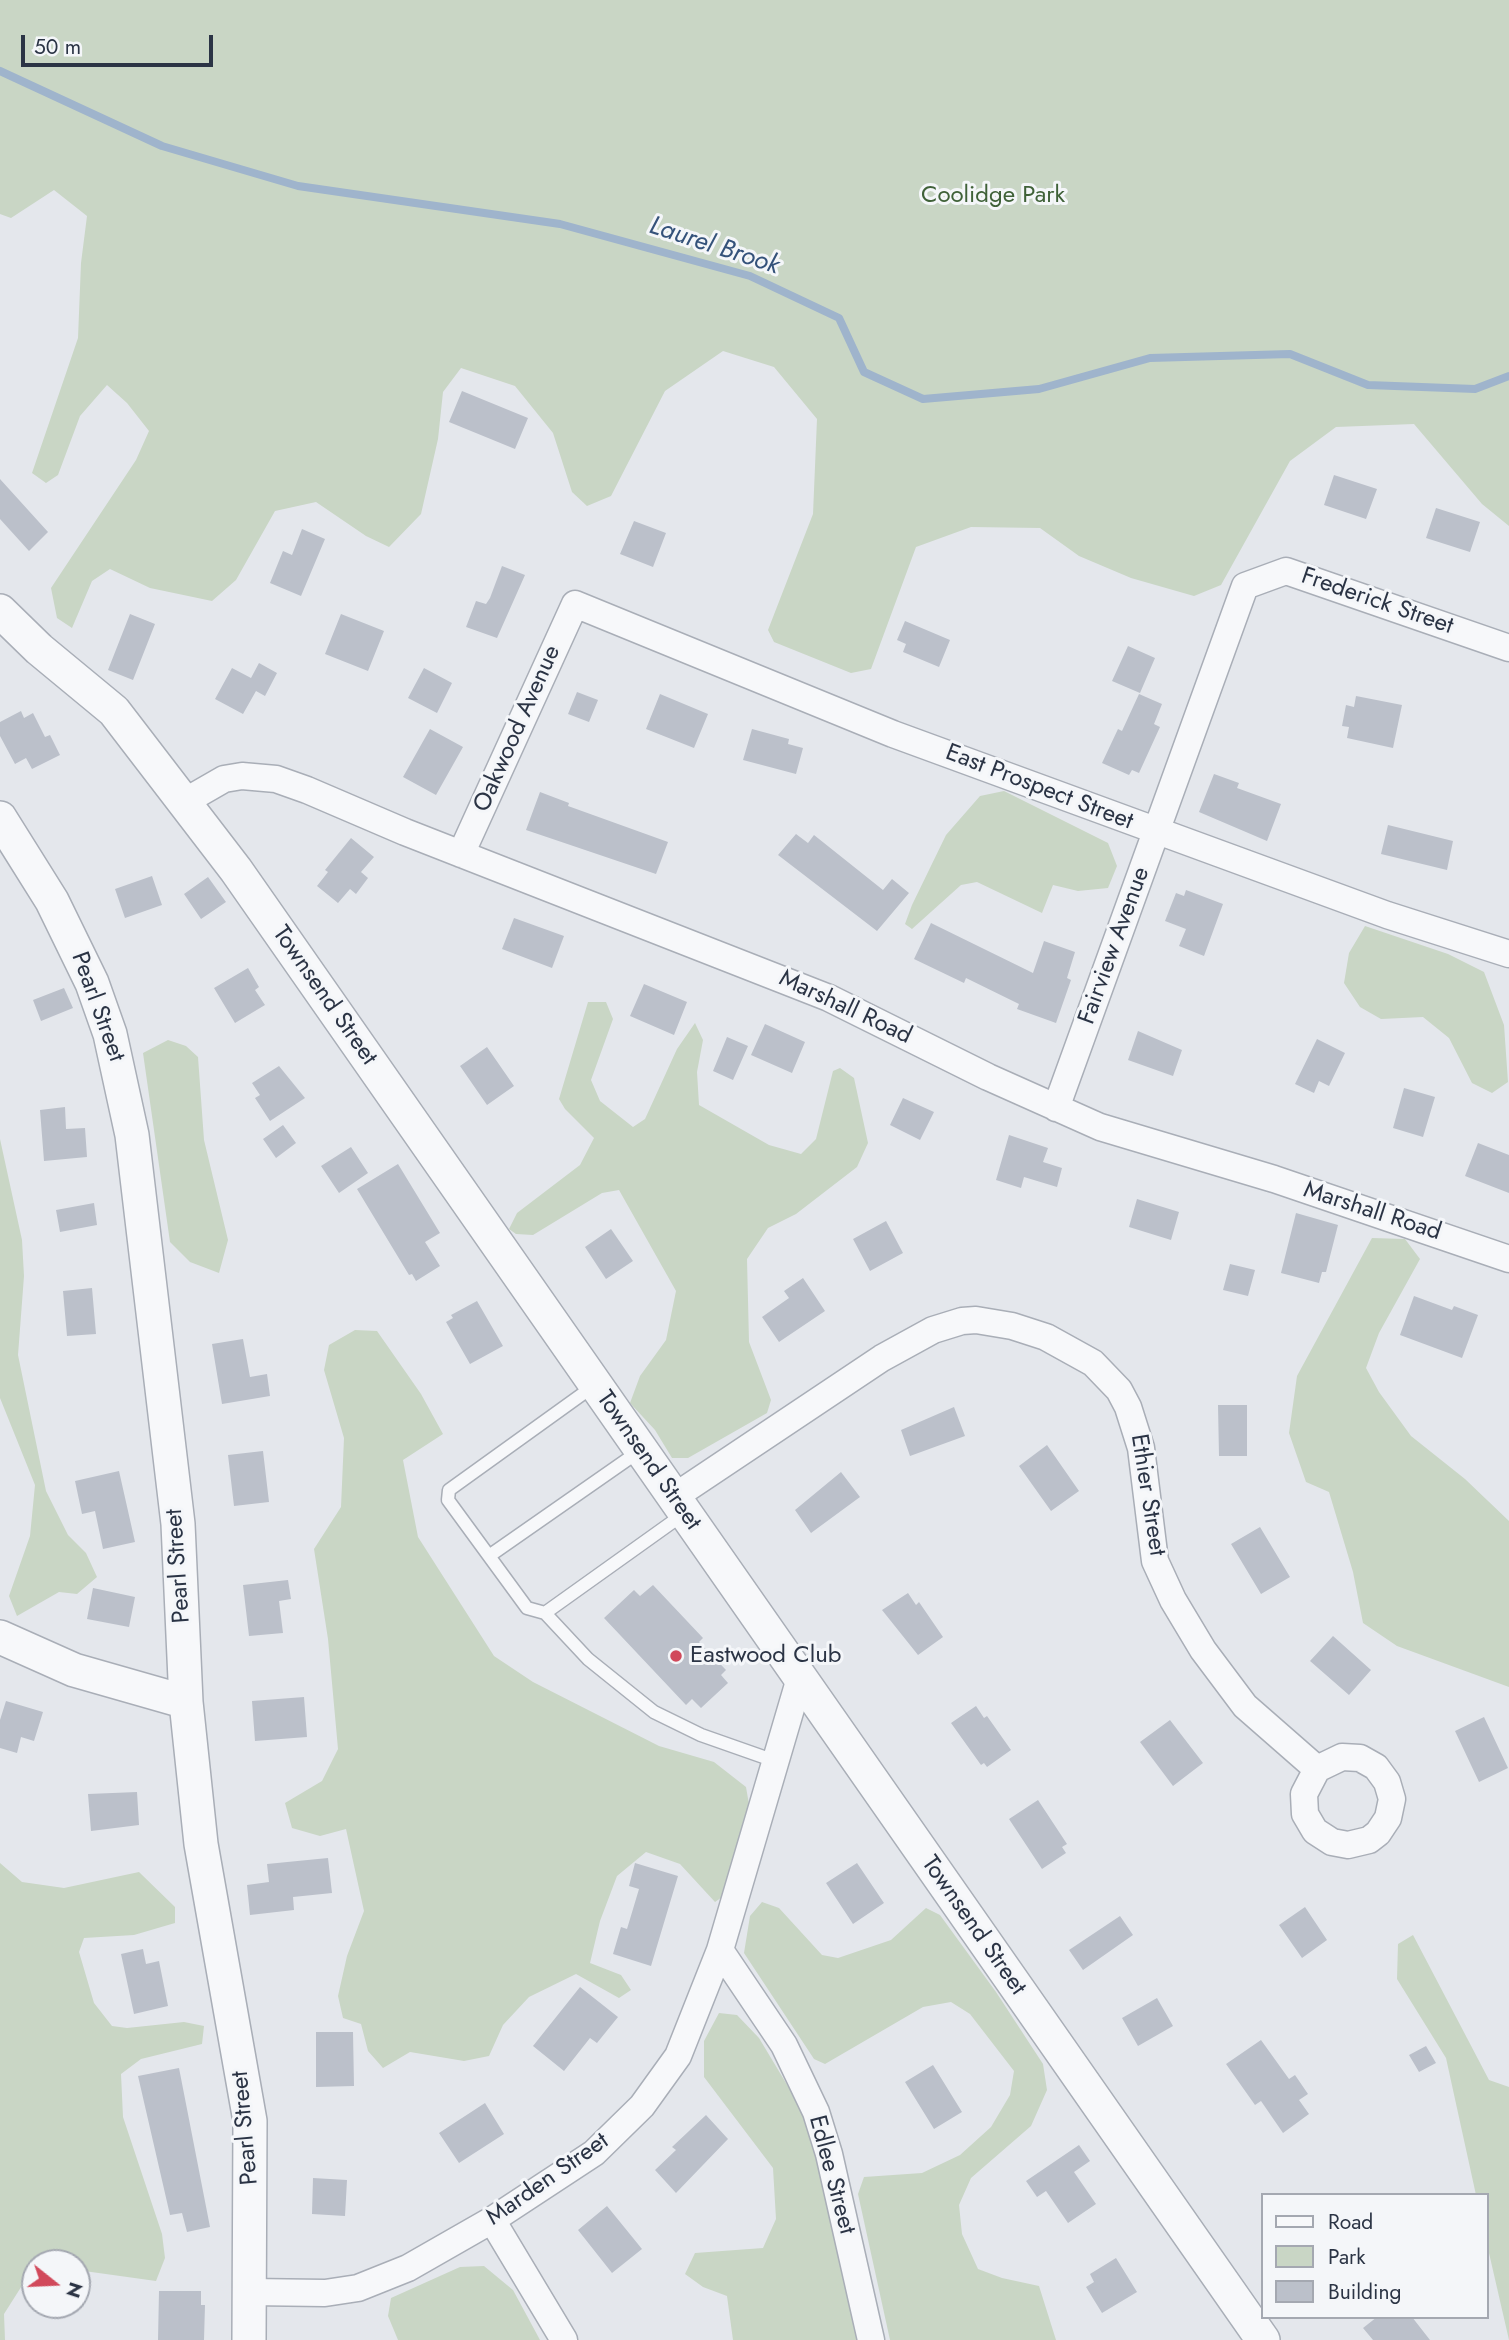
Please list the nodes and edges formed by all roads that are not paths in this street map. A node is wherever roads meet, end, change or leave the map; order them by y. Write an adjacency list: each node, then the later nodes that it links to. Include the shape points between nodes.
1 (1245, 586): 4 (street, Frederick Street, via 1286,571); 9 (street, Fairview Avenue)
2 (575, 604): 9 (street, East Prospect Street, via 893,734); 10 (street, Oakwood Avenue)
3 (0, 611): 6 (street, Townsend Street)
4 (1509, 648)
5 (0, 649): 6 (street)
6 (39, 649): 7 (street, Townsend Street, via 114,711)
7 (184, 802): 10 (street, Marshall Road, via 224,779 276,779); 14 (street, Townsend Street)
8 (0, 818): 21 (street, Pearl Street, via 72,939 110,1034 123,1083 178,1524)
9 (1156, 832): 11 (street, East Prospect Street); 12 (street, Fairview Avenue)
10 (461, 854): 12 (street, Marshall Road, via 830,998)
11 (1509, 954)
12 (1056, 1108): 13 (street, Marshall Road, via 1100,1127 1274,1179)
13 (1509, 1259)
14 (595, 1385): 15 (street, Townsend Street); 17 (lane, via 449,1490 448,1500)
15 (641, 1450): 16 (street, Townsend Street); 17 (lane)
16 (679, 1505): 18 (lane); 20 (street, Townsend Street); 23 (street, Ethier Street, via 882,1358 933,1330 976,1321 1046,1337 1093,1363 1119,1390 1142,1448 1155,1561 1173,1600 1245,1706)
17 (489, 1556): 18 (lane, via 527,1608)
18 (545, 1612): 22 (lane, via 589,1659 654,1712 701,1735)
19 (0, 1637): 21 (street, via 74,1670)
20 (800, 1678): 22 (street, Marden Street); 30 (street, Townsend Street)
21 (186, 1702): 26 (street, Pearl Street, via 201,1844 250,2121)
22 (775, 1761): 24 (street, Marden Street)
23 (1317, 1769)
24 (720, 1950): 25 (street, Marden Street, via 678,2056 642,2106 594,2153); 29 (street, Edlee Street, via 784,2045 816,2112 830,2154)
25 (492, 2220): 26 (street, Marden Street, via 408,2269 358,2288 303,2294); 28 (street)
26 (250, 2292): 27 (street, Pearl Street)
27 (249, 2340)
28 (564, 2340)
29 (871, 2340)
30 (1263, 2340)

